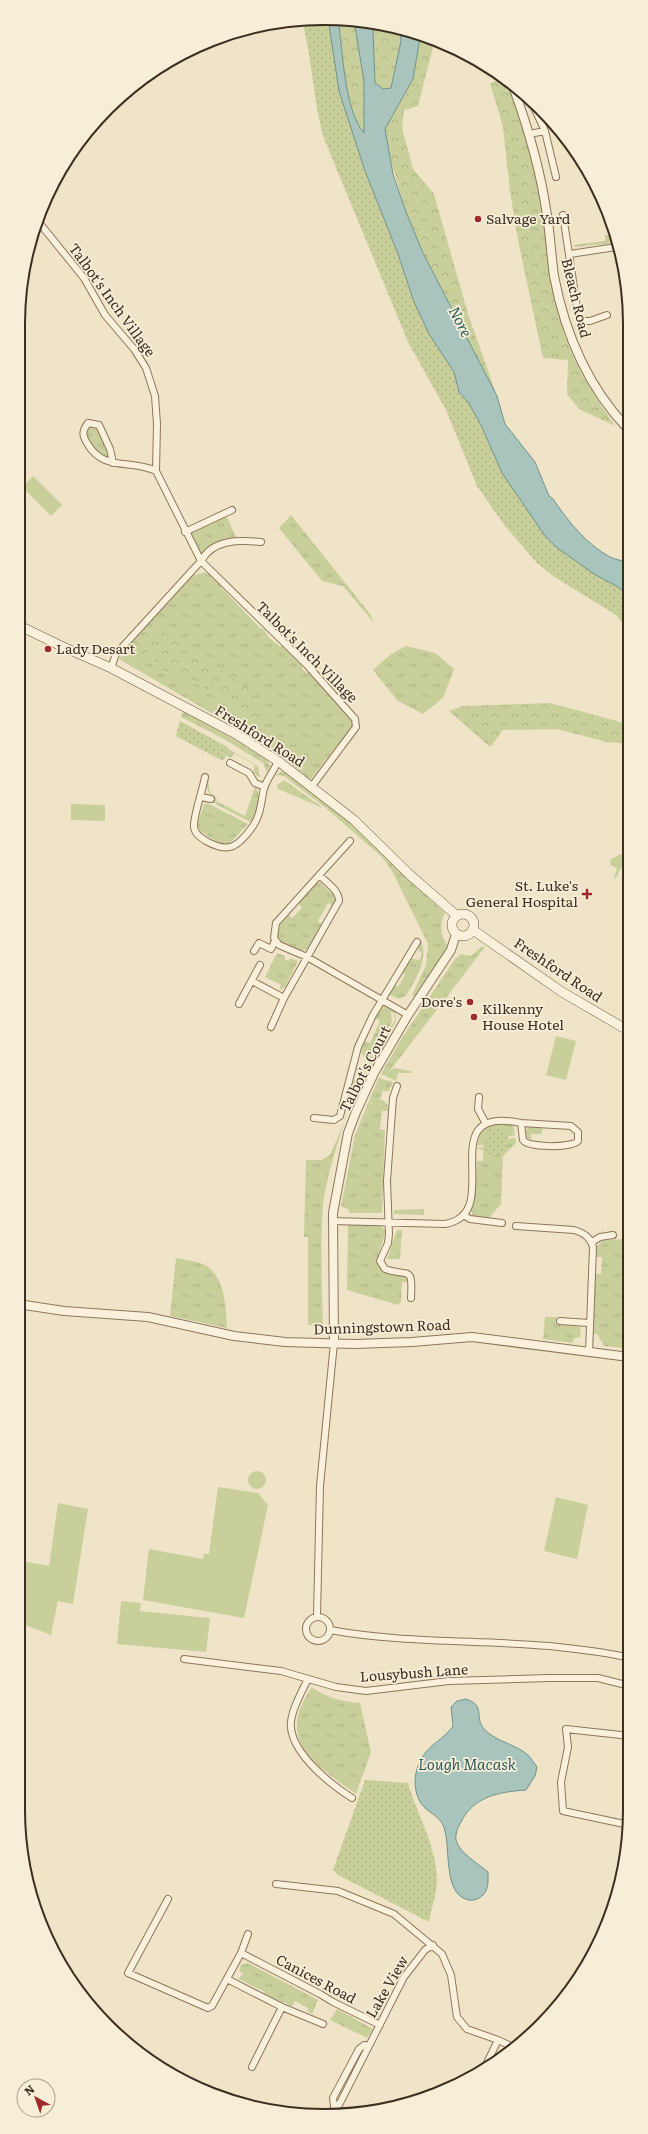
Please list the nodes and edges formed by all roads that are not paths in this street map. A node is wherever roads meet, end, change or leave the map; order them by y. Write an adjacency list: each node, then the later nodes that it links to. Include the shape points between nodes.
1 (516, 95): 4 (street, Bleach Road)
2 (539, 117): 3 (street)
3 (545, 131): 4 (street); 5 (street)
4 (529, 134): 11 (street, Bleach Road, via 546,210 554,276 564,318 591,382 602,400)
5 (556, 177)
6 (563, 215): 9 (street)
7 (42, 226): 13 (street, Talbot's Inch Village, via 84,278 105,315 134,349 146,368 155,396)
8 (613, 247): 9 (street)
9 (570, 254): 10 (street, via 578,314 582,321)
10 (607, 315)
11 (623, 423)
12 (113, 463): 12 (street, via 104,461 88,446 83,436 83,429 88,423 99,425 110,449); 13 (street, via 147,467)
13 (156, 471): 15 (street, Talbot's Inch Village)
14 (232, 510): 15 (street)
15 (185, 532): 17 (street, Talbot's Inch Village)
16 (261, 542): 17 (street, via 238,540 219,544)
17 (201, 561): 19 (street, via 118,652); 23 (street, Talbot's Inch Village, via 307,666 355,719 356,727)
18 (25, 629): 19 (main road, Freshford Road, via 58,646)
19 (111, 668): 20 (main road, Freshford Road, via 236,734)
20 (278, 761): 23 (main road, Freshford Road); 24 (street)
21 (230, 763): 24 (street, via 249,773 255,783)
22 (206, 777): 25 (street)
23 (312, 786): 29 (main road, Freshford Road, via 354,820 410,875)
24 (265, 787): 25 (street, via 261,809 252,826 232,846 225,849 216,847 195,831 194,823)
25 (201, 796): 26 (street)
26 (211, 800)
27 (350, 841): 28 (street)
28 (319, 875): 32 (street, via 276,923 273,935); 35 (street, via 339,895 339,901)
29 (456, 915): 30 (main road, Freshford Road, via 464,913 471,917 474,922); 31 (main road, via 451,925)
30 (473, 930): 31 (main road, via 464,936); 43 (main road, Freshford Road, via 556,988)
31 (456, 934): 41 (street, Talbot's Court, via 451,950)
32 (275, 941): 34 (street, via 270,949 259,943); 35 (street, via 279,946)
33 (417, 942): 39 (street)
34 (254, 951)
35 (307, 957): 38 (street); 39 (street)
36 (260, 965): 37 (street)
37 (252, 981): 38 (street); 40 (street)
38 (284, 998): 42 (street)
39 (382, 999): 41 (street); 48 (street, via 358,1047 340,1116 334,1120)
40 (239, 1004)
41 (408, 1015): 52 (street, Talbot's Court, via 374,1073 356,1112 342,1161)
42 (271, 1027)
43 (623, 1027)
44 (397, 1086): 47 (street)
45 (386, 1097): 47 (street)
46 (479, 1097): 49 (street, via 478,1109)
47 (393, 1098): 54 (street, via 387,1181)
48 (314, 1118)
49 (485, 1122): 50 (street, via 509,1120); 51 (street, via 473,1141 470,1204)
50 (521, 1123): 50 (street, via 523,1140 529,1145 571,1145 578,1141 578,1132 571,1126)
51 (463, 1215): 53 (street, via 470,1220); 54 (street, via 445,1224)
52 (332, 1221): 54 (street); 62 (street, Talbot's Court)
53 (498, 1221)
54 (389, 1223): 58 (street, via 388,1243 380,1261 385,1269 409,1275 412,1281)
55 (516, 1226): 57 (street, via 574,1230 583,1232)
56 (613, 1235): 57 (street, via 600,1237)
57 (592, 1242): 61 (street)
58 (411, 1298)
59 (25, 1305): 62 (street, Dunningstown Road, via 64,1311 148,1317 234,1336 285,1342)
60 (560, 1321): 61 (street)
61 (589, 1323): 63 (street)
62 (334, 1343): 63 (street, Dunningstown Road, via 412,1342 472,1337); 65 (street, via 320,1486)
63 (588, 1353): 64 (street, Dunningstown Road)
64 (623, 1356)
65 (318, 1616): 66 (street, via 326,1619); 66 (street, via 310,1618 306,1623 305,1629 311,1640 323,1640)
66 (330, 1630): 67 (street, via 357,1635 605,1651)
67 (623, 1656)
68 (184, 1659): 69 (street, Lousybush Lane, via 281,1671)
69 (308, 1679): 70 (street, Lousybush Lane, via 336,1687 366,1691 449,1681 549,1678 598,1678); 72 (street, via 297,1702 291,1727 297,1746 307,1761)
70 (623, 1684)
71 (623, 1735): 73 (street, via 566,1728 568,1747 561,1782 563,1811)
72 (352, 1798)
73 (622, 1824)
74 (276, 1884): 77 (street, via 338,1891 394,1914)
75 (168, 1899): 79 (street, via 128,1973 208,2008 212,2006)
76 (248, 1934): 78 (street)
77 (432, 1945): 82 (street, Lake View, via 410,1967); 83 (street, via 442,1954 451,1975 457,2017 460,2022 467,2029)
78 (241, 1953): 79 (street); 82 (street, Canices Road)
79 (227, 1979): 80 (street)
80 (282, 2007): 81 (street); 87 (street)
81 (323, 2024)
82 (380, 2024): 85 (street, Lake View)
83 (498, 2040): 84 (street); 86 (street)
84 (509, 2045)
85 (368, 2046): 85 (street, Lake View, via 340,2103 334,2106 333,2098 359,2049 364,2045)
86 (488, 2060)
87 (252, 2067)

